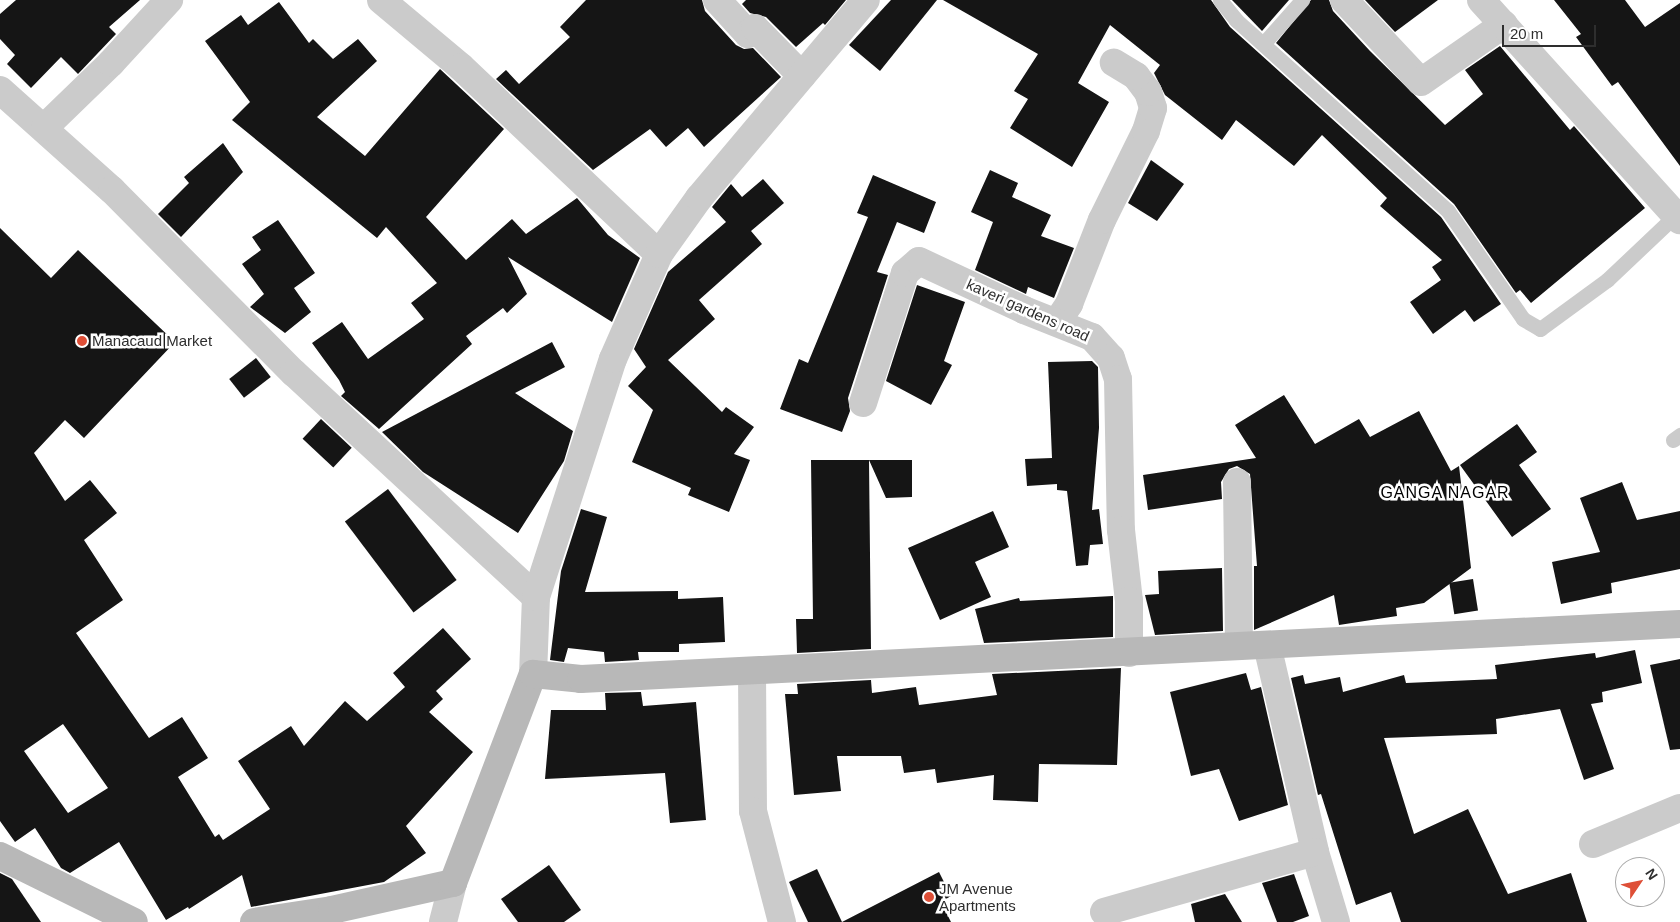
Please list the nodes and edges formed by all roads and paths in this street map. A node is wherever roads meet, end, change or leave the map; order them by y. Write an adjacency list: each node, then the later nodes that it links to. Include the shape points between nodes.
1 (169, 0): 14 (street, via 111,63)
2 (381, 0): 16 (street, via 461,67)
3 (717, 0): 12 (street, via 748,34 755,28)
4 (866, 0): 12 (street)
5 (1220, 0): 10 (lane)
6 (1302, 0): 10 (lane)
7 (1344, 0): 9 (street, via 1421,82)
8 (1481, 0): 9 (street)
9 (1504, 24): 15 (street)
10 (1263, 44): 15 (lane, via 1448,211 1523,319 1540,329 1607,280)
11 (1114, 63): 17 (street, via 1136,76 1148,92 1153,108 1146,131 1102,220 1069,304)
12 (802, 76): 16 (street, via 699,198)
13 (0, 90): 14 (street)
14 (45, 127): 20 (street, via 233,309 294,374)
15 (1679, 216)
16 (659, 254): 20 (street, via 613,359)
17 (1057, 322): 18 (street, kaveri gardens road, via 919,261 905,272); 24 (street, kaveri gardens road, via 1092,337 1111,358 1118,379 1121,530 1129,601)
18 (863, 402)
19 (1237, 482): 23 (street)
20 (536, 597): 26 (street)
21 (1680, 624): 22 (street)
22 (1267, 645): 23 (street); 29 (street)
23 (1239, 646): 24 (street)
24 (1129, 653): 25 (street)
25 (752, 671): 26 (street, via 581,679); 37 (street, via 753,811)
26 (533, 674): 31 (street)
27 (1680, 808): 28 (street)
28 (1593, 844)
29 (1315, 852): 32 (street); 33 (street)
30 (0, 856): 34 (street)
31 (453, 883): 35 (street, via 332,910); 36 (street)
32 (1104, 912)
33 (1331, 921)
34 (134, 922)
35 (254, 922)
36 (443, 922)
37 (782, 922)

